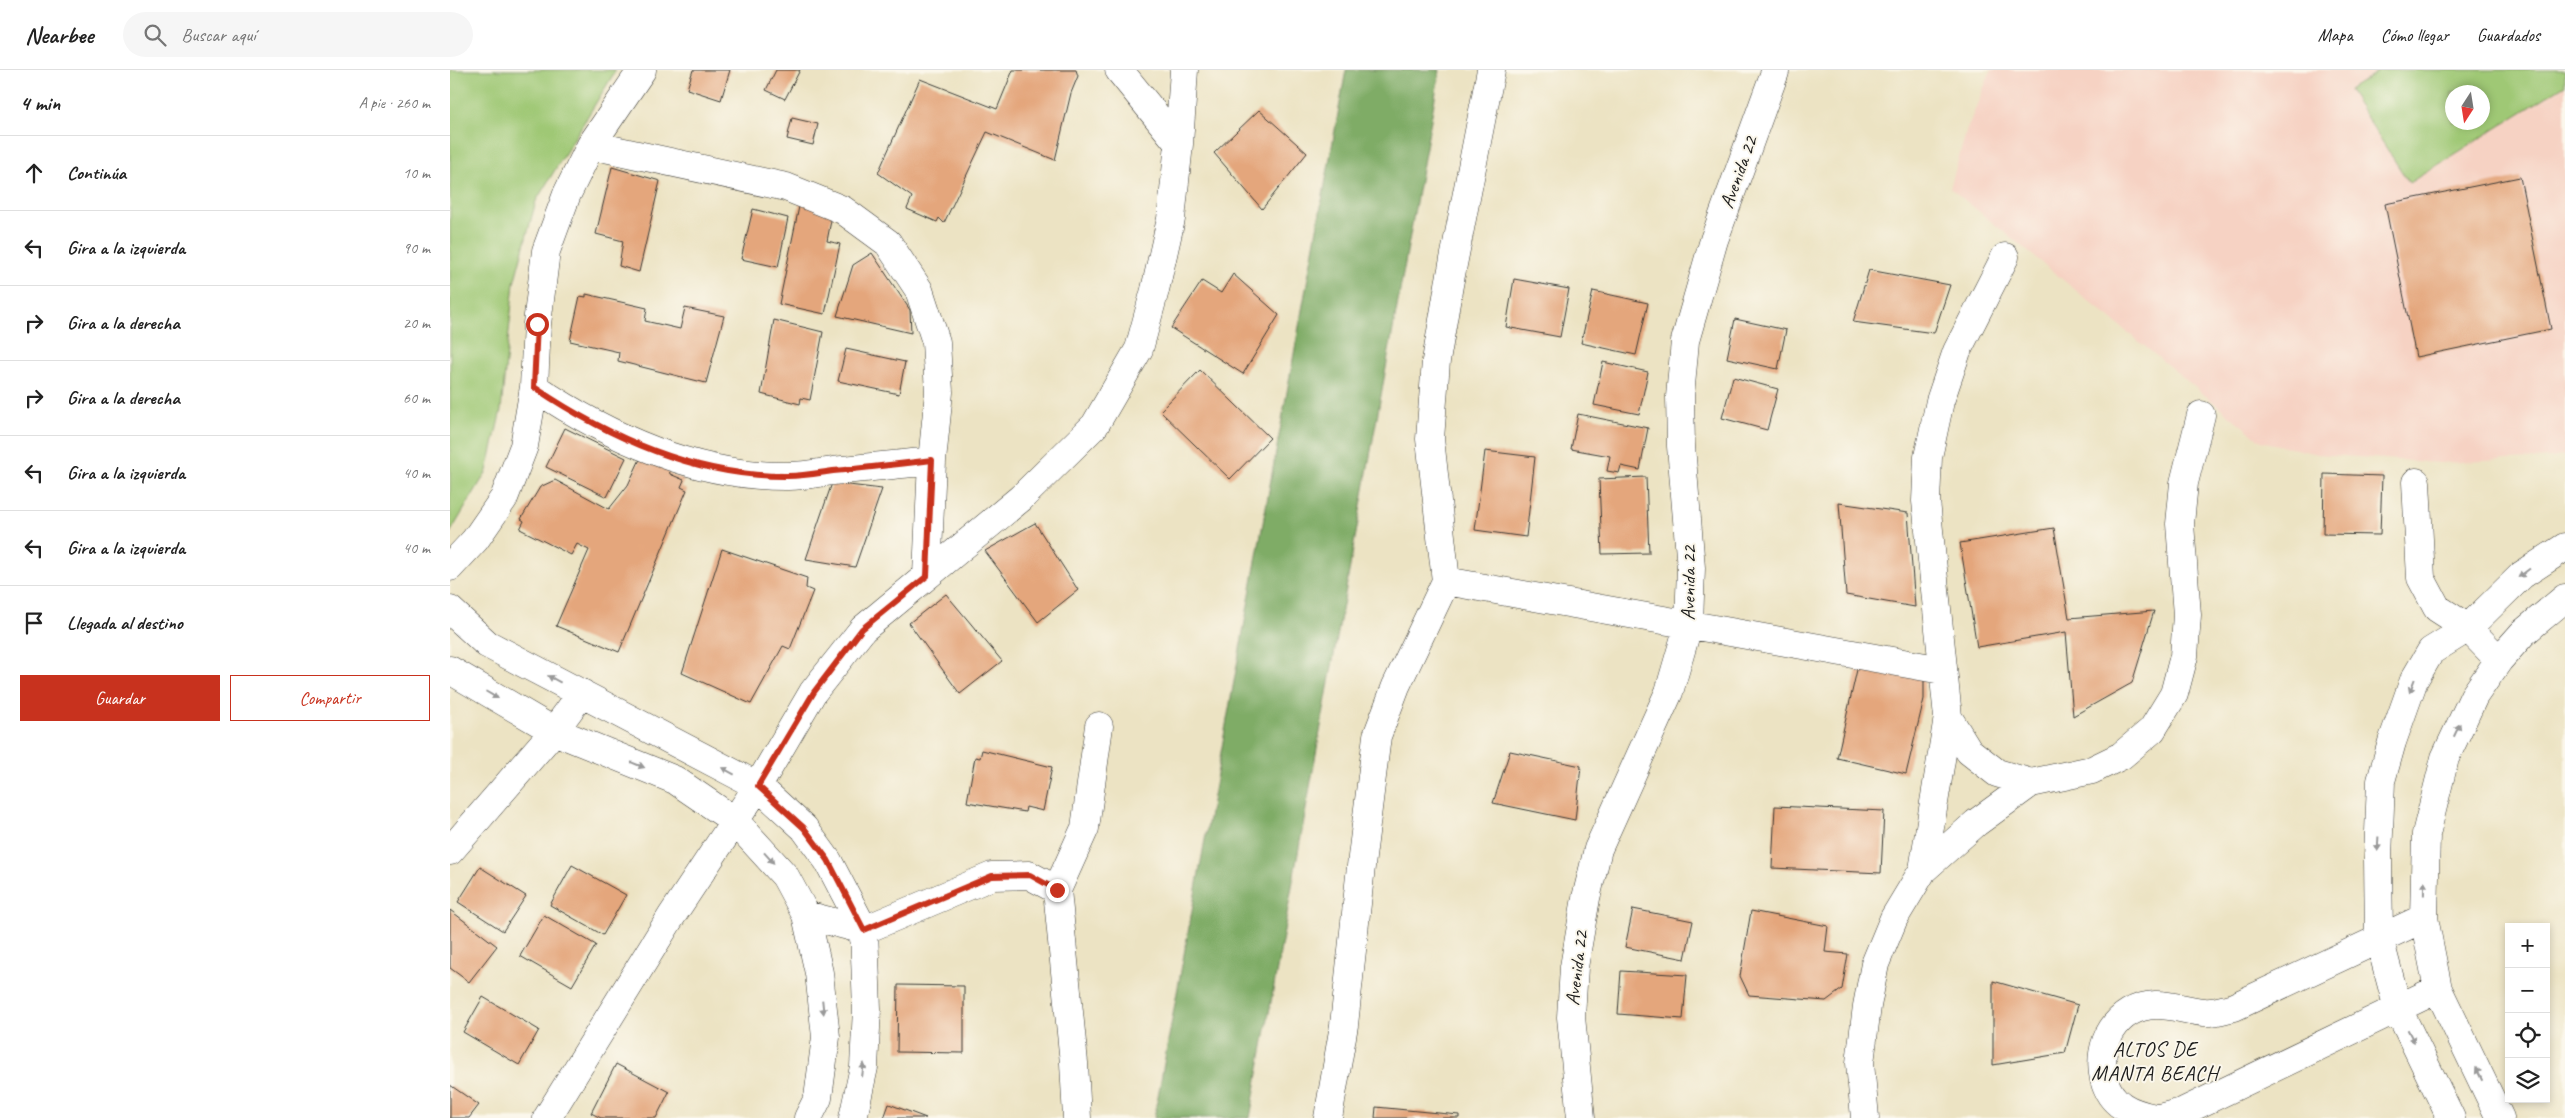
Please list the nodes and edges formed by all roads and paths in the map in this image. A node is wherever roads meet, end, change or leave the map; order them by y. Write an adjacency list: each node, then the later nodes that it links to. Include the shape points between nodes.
1 (642, 70): 7 (street)
2 (1119, 70): 6 (street)
3 (1184, 70): 6 (street)
4 (1491, 70): 16 (street, via 1436,361 1430,439)
5 (1774, 72): 19 (street, Avenida 22, via 1714,240 1685,341 1680,397 1691,568)
6 (1179, 144): 15 (street, via 1171,219 1139,349 1095,426 1021,498)
7 (591, 145): 9 (street, via 567,194 546,251 537,324); 11 (street, via 786,187 844,210 888,243 919,290 936,342 939,392)
8 (2005, 258): 23 (street, via 1957,350 1940,401 1928,457 1926,501)
9 (534, 387): 11 (street, via 570,412 615,435 673,457 731,471 788,476); 14 (street, via 524,446 504,498 475,540)
10 (2201, 414): 28 (street, via 2184,483 2180,524 2187,614 2184,656 2174,694 2152,730 2121,756 2092,770)
11 (932, 460): 15 (street)
12 (2416, 482): 20 (street, via 2421,578 2437,608)
13 (2565, 547): 20 (street, one-way to 20, via 2522,575)
14 (450, 568)
15 (927, 576): 29 (street, via 862,629 814,692)
16 (1446, 581): 19 (street); 44 (street, via 1396,686 1378,736 1344,1025)
17 (2565, 598): 21 (street, via 2528,627)
18 (450, 610): 24 (street, one-way to 18, via 487,644)
19 (1689, 623): 23 (street); 45 (street, Avenida 22, via 1669,692 1598,849 1586,898 1574,967 1570,1017)
20 (2468, 628): 21 (street); 37 (street, one-way to 37, via 2430,651 2414,680 2392,742 2381,781)
21 (2499, 660): 35 (street, one-way to 21, via 2426,834 2444,758 2474,696)
22 (450, 670): 27 (street, one-way to 27)
23 (1942, 670): 25 (street)
24 (582, 693): 27 (street); 29 (street, one-way to 24)
25 (1948, 717): 28 (street, via 1969,751 1997,772); 32 (street)
26 (1099, 726): 33 (street, via 1086,828)
27 (554, 731): 30 (street, one-way to 30, via 675,780); 31 (street)
28 (2031, 783): 32 (street, via 1976,823)
29 (758, 786): 30 (street); 36 (street, via 804,828 828,860)
30 (735, 820): 34 (street, one-way to 34, via 785,876); 40 (street)
31 (450, 851)
32 (1923, 870): 46 (street, via 1894,918 1875,964 1860,1064)
33 (1057, 890): 36 (street, via 1030,875 992,876); 43 (street)
34 (806, 915): 36 (street); 41 (street, one-way to 41, via 820,973 826,1037 818,1098)
35 (2424, 918): 37 (street); 38 (street)
36 (864, 930): 42 (street, one-way to 36, via 864,1067 867,1009)
37 (2379, 938): 39 (street); 47 (street, via 2234,1007 2207,1012 2155,1005 2136,1009 2116,1022 2107,1037 2101,1058 2104,1081 2114,1101 2130,1113)
38 (2438, 989): 39 (street); 50 (street, one-way to 38)
39 (2398, 1009): 48 (street, via 2182,1112); 49 (street, one-way to 49)
40 (547, 1118)
41 (808, 1118)
42 (853, 1118)
43 (1077, 1118)
44 (1328, 1118)
45 (1581, 1118)
46 (1865, 1118)
47 (2155, 1118)
48 (2159, 1118)
49 (2451, 1118)
50 (2500, 1118)

